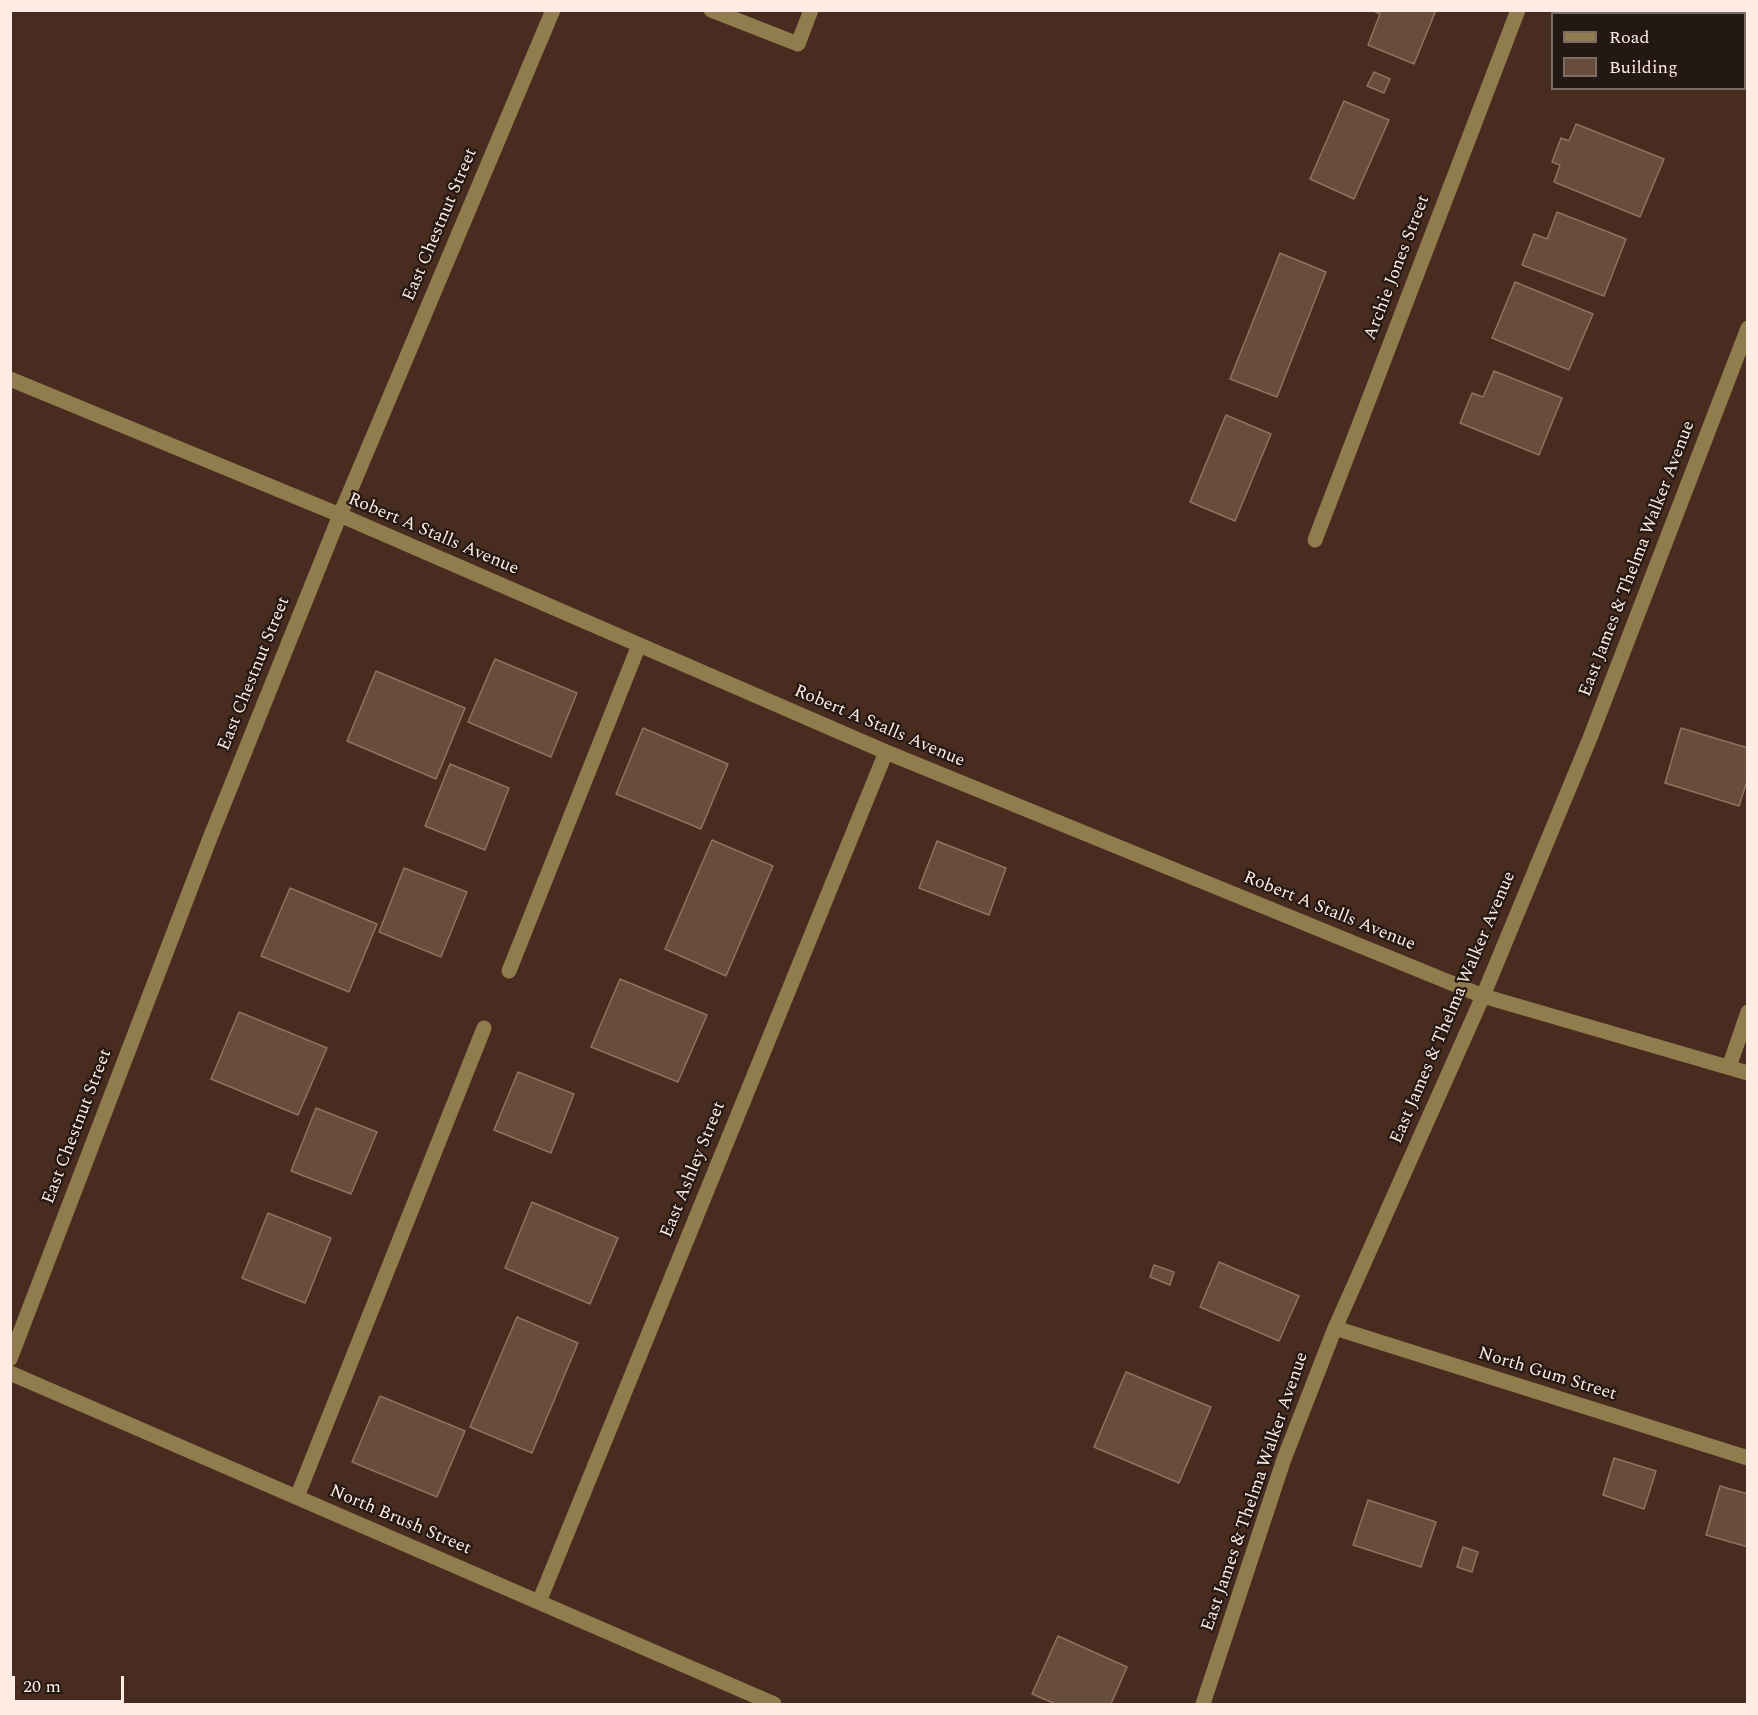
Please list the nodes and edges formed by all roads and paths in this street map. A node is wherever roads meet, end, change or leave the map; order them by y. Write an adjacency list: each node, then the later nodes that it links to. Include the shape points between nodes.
1 (553, 10): 7 (street, East Chestnut Street)
2 (711, 10): 3 (street, via 798,44)
3 (811, 10)
4 (1518, 10): 8 (street, Archie Jones Street)
5 (1748, 328): 12 (street, East James & Thelma Walker Avenue, via 1590,738)
6 (10, 379): 7 (street, Robert A Stalls Avenue)
7 (340, 515): 9 (street, Robert A Stalls Avenue); 18 (street, East Chestnut Street, via 210,838)
8 (1315, 540)
9 (639, 645): 10 (street, Robert A Stalls Avenue); 11 (street)
10 (886, 752): 12 (street, Robert A Stalls Avenue); 22 (street, East Ashley Street)
11 (509, 971)
12 (1483, 996): 15 (street, Robert A Stalls Avenue); 17 (street, East James & Thelma Walker Avenue)
13 (1748, 1012): 15 (street)
14 (484, 1028): 21 (street)
15 (1729, 1067): 16 (street, Robert A Stalls Avenue)
16 (1748, 1073)
17 (1335, 1328): 20 (street, North Gum Street); 24 (street, East James & Thelma Walker Avenue, via 1284,1459)
18 (10, 1359)
19 (10, 1373): 21 (street, North Brush Street)
20 (1748, 1458)
21 (297, 1497): 22 (street, North Brush Street)
22 (539, 1602): 23 (street, North Brush Street)
23 (774, 1704)
24 (1203, 1704)

